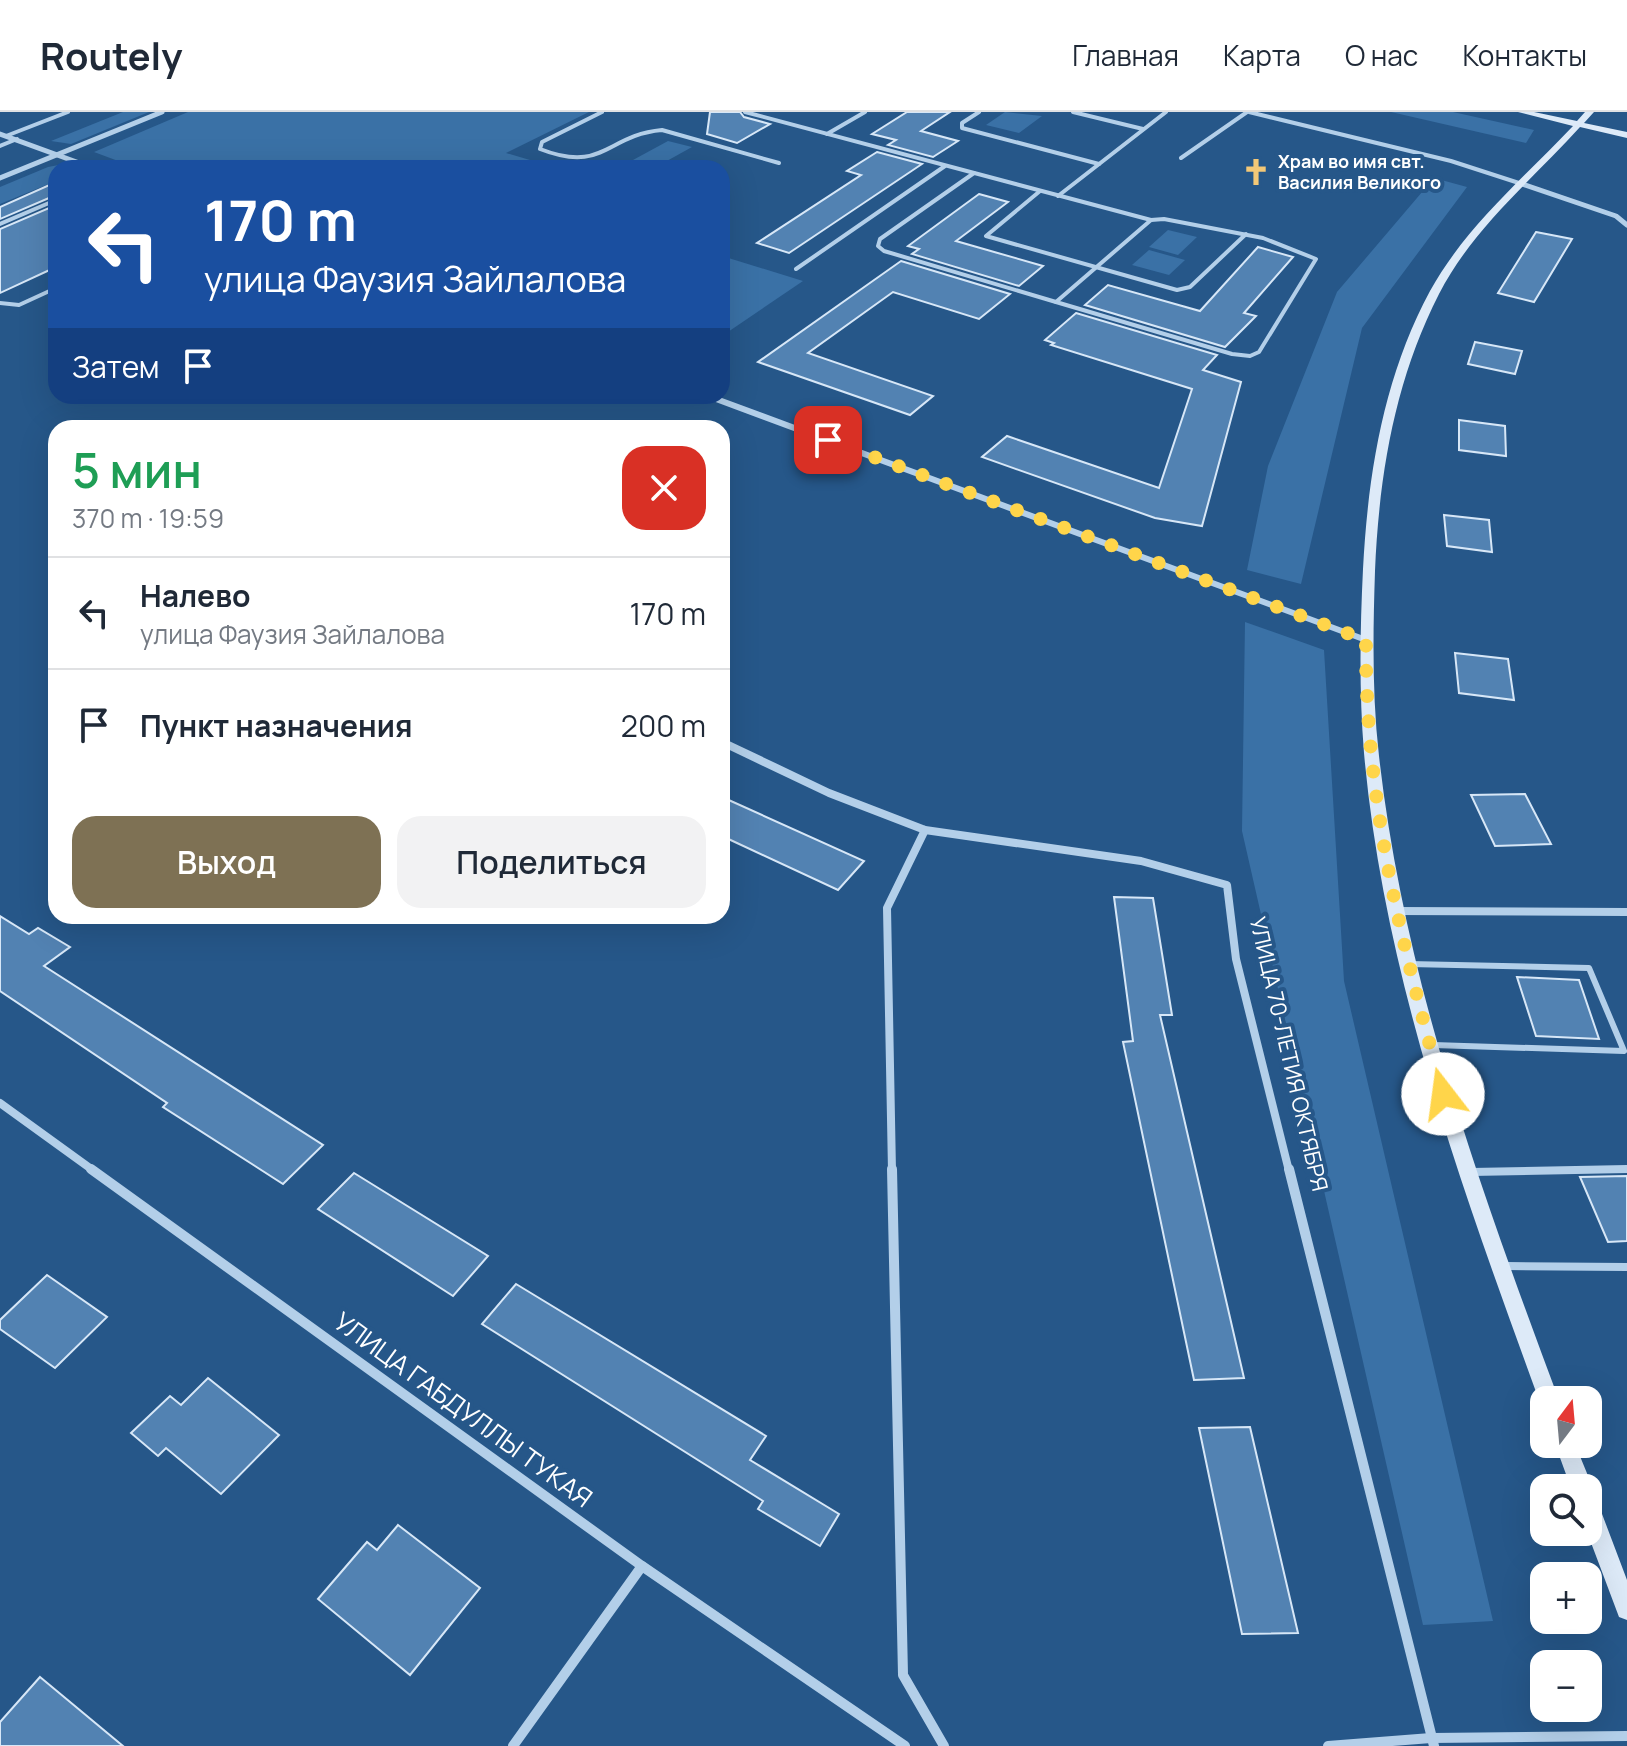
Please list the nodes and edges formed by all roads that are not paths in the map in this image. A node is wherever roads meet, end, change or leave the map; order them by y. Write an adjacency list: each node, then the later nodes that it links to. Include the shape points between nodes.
1 (68, 112): 15 (lane)
2 (162, 112): 19 (street)
3 (602, 112): 22 (lane, via 542,142 540,149)
4 (745, 112): 14 (lane)
5 (865, 112): 14 (lane)
6 (979, 112): 25 (lane, via 962,128)
7 (1073, 112): 13 (lane)
8 (1166, 112): 13 (lane)
9 (1248, 112): 20 (lane); 29 (lane, via 1451,161)
10 (1522, 112): 12 (main road)
11 (1590, 112): 12 (main road)
12 (1578, 125): 16 (main road); 29 (main road)
13 (1144, 129): 25 (lane)
14 (827, 134): 26 (lane)
15 (3, 135): 17 (street)
16 (1627, 135)
17 (17, 139): 18 (lane); 19 (street)
18 (0, 146)
19 (57, 155): 21 (street); 28 (street)
20 (1181, 158)
21 (71, 160)
22 (584, 160)
23 (590, 160): 24 (lane, via 662,130)
24 (779, 163)
25 (1099, 164): 31 (lane)
26 (945, 166): 27 (lane); 38 (lane)
27 (974, 173): 30 (lane); 40 (lane, via 880,239 878,246)
28 (0, 178)
29 (1522, 184): 35 (street, via 1616,216); 43 (main road, via 1456,257 1397,381 1374,494)
30 (1040, 191): 31 (lane); 37 (lane, via 986,236)
31 (1058, 196): 33 (lane)
32 (48, 203): 34 (lane)
33 (1151, 220): 36 (lane, via 1173,217); 37 (lane)
34 (0, 224)
35 (1627, 225)
36 (1246, 234): 37 (lane, via 1187,289); 40 (lane, via 1298,248 1316,259 1255,354 1239,356)
37 (1095, 268): 40 (lane)
38 (796, 269)
39 (48, 292): 41 (lane, via 19,305)
40 (1056, 302)
41 (0, 303)
42 (730, 404): 43 (street)
43 (1366, 640): 46 (main road, via 1369,751)
44 (730, 746): 45 (street, УЛИЦА 70-ЛЕТИЯ ОКТЯБРЯ, via 829,793)
45 (925, 830): 60 (street, УЛИЦА 70-ЛЕТИЯ ОКТЯБРЯ, via 1141,861 1227,885 1236,959); 63 (street, via 887,908 903,1675)
46 (1394, 911): 47 (street); 48 (main road)
47 (1627, 912)
48 (1408, 964): 49 (main road); 49 (lane, via 1589,968 1624,1051)
49 (1430, 1045): 52 (main road)
50 (0, 1103): 57 (street, УЛИЦА ГАБДУЛЛЫ ТУКАЯ)
51 (1627, 1169): 52 (lane)
52 (1470, 1172): 53 (main road)
53 (1502, 1266): 54 (lane); 55 (main road)
54 (1627, 1267)
55 (1544, 1386)
56 (1602, 1542): 58 (main road)
57 (642, 1566): 61 (street); 62 (street, УЛИЦА ГАБДУЛЛЫ ТУКАЯ)
58 (1627, 1609)
59 (1627, 1736): 60 (street)
60 (1432, 1742): 64 (street)
61 (513, 1746)
62 (905, 1746)
63 (944, 1746)
64 (1328, 1746)

